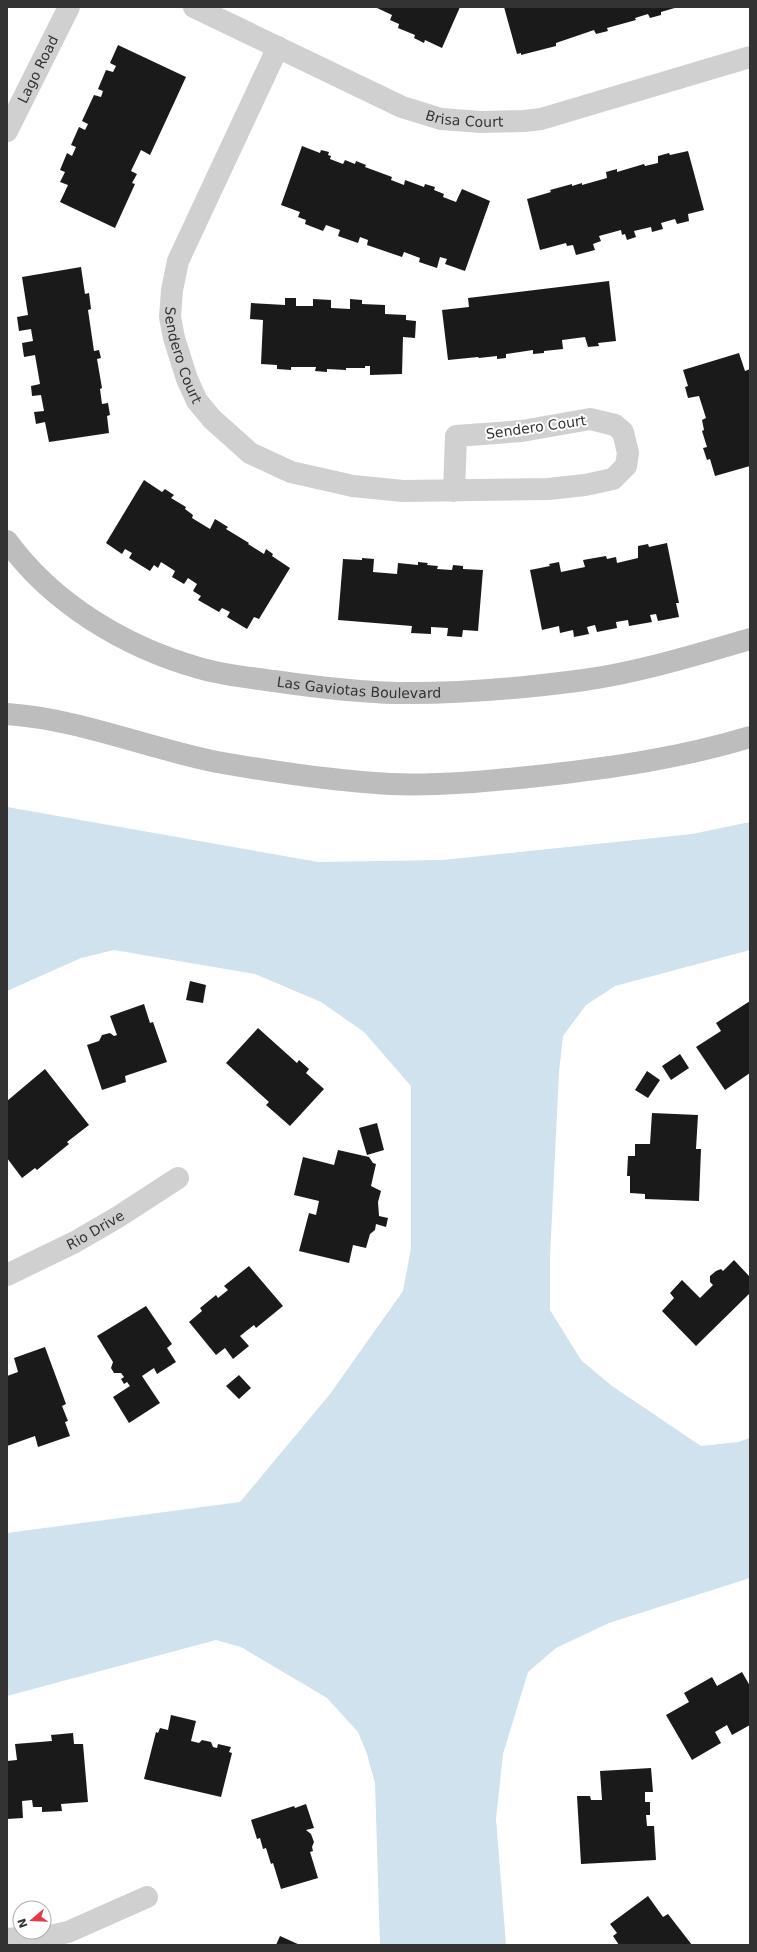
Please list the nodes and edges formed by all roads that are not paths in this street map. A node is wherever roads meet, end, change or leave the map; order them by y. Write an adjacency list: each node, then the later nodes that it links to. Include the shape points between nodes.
1 (69, 7): 5 (street, Lago Road)
2 (194, 7): 3 (street, Brisa Court)
3 (278, 47): 4 (street, Brisa Court, via 402,107 441,119 481,122 540,119); 6 (street, Sendero Court, via 178,261 170,317 187,379 197,401 212,419 250,453 291,472 353,486 403,491)
4 (750, 57)
5 (7, 131)
6 (454, 491): 6 (street, Sendero Court, via 548,489 613,479 626,466 628,453 623,432 615,425 590,419 522,432 456,436)
7 (7, 541): 8 (street, Las Gaviotas Boulevard, via 23,563 58,594 95,623 136,645 200,669 330,689 398,693 476,690 584,680 639,669)
8 (750, 639)
9 (7, 714): 10 (street, via 71,724 197,758 253,768 390,784 449,783 598,770 672,757)
10 (750, 737)
11 (178, 1178): 12 (street, Rio Drive, via 75,1242)
12 (7, 1274)
13 (147, 1897): 14 (street, via 68,1932)
14 (7, 1939)

